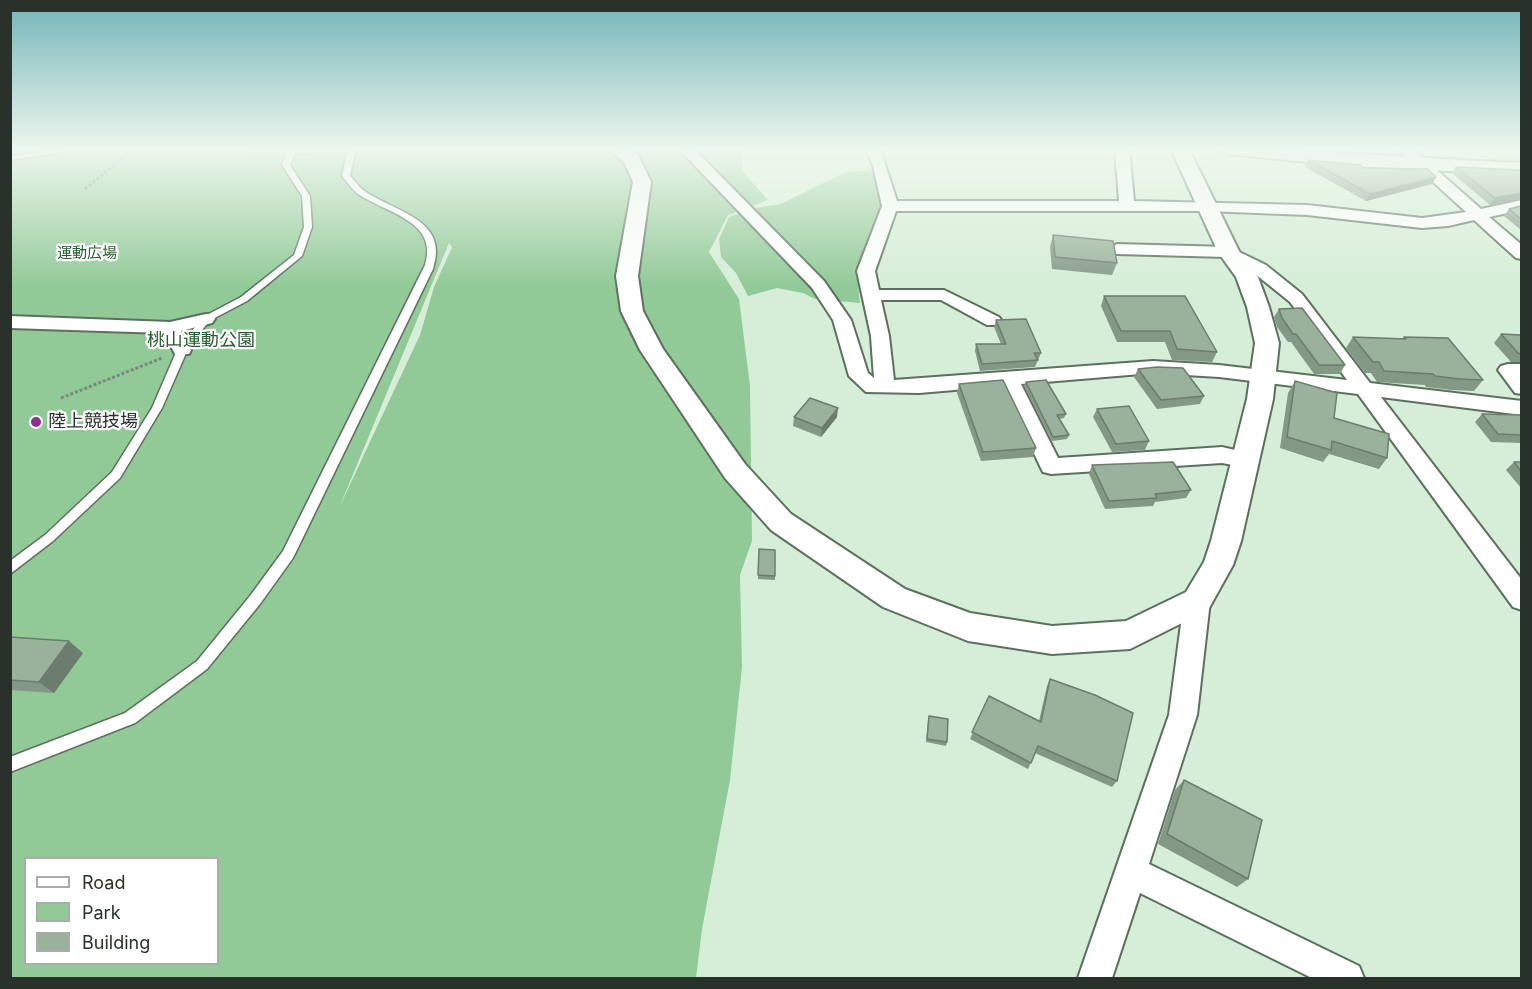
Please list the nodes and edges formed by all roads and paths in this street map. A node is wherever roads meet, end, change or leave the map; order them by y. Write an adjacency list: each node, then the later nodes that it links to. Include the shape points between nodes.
1 (305, 195): 18 (lane, via 308,227 298,256 244,299)
2 (367, 195): 34 (lane, via 416,222 433,246 432,258 288,554 202,665 130,718)
3 (640, 195): 33 (street, via 627,276 632,311 652,350 735,471 781,522 894,598 968,627 1052,640 1130,635)
4 (731, 195): 26 (street, via 818,285 842,320 860,376 873,387)
5 (887, 195): 10 (street)
6 (1126, 195): 11 (street)
7 (1200, 195): 12 (street)
8 (1456, 195): 13 (street)
9 (1521, 205): 13 (street)
10 (890, 206): 11 (street); 17 (street, via 866,271)
11 (1127, 206): 12 (street)
12 (1205, 206): 13 (street, via 1307,210 1422,223); 15 (street)
13 (1478, 215): 16 (street)
14 (1117, 249): 15 (street)
15 (1229, 252): 24 (street, via 1247,277 1258,307 1267,343); 27 (street, via 1260,269 1296,298)
16 (1521, 254)
17 (870, 295): 19 (street, via 944,295); 26 (street, via 880,336)
18 (206, 319): 21 (street); 22 (lane)
19 (993, 321)
20 (10, 322): 21 (street)
21 (171, 328): 22 (street)
22 (182, 350): 28 (path); 31 (lane, via 157,408 116,475)
23 (1521, 370): 29 (street, via 1508,370)
24 (1264, 376): 25 (street, via 1153,367); 27 (street); 30 (street)
25 (1009, 380): 26 (street); 30 (street, via 1051,466 1222,455)
26 (885, 387)
27 (1362, 388): 29 (street); 32 (street)
28 (62, 398)
29 (1521, 404)
30 (1244, 459): 33 (street, via 1218,565)
31 (10, 569)
32 (1521, 600)
33 (1197, 601): 35 (street, via 1183,715)
34 (10, 765)
35 (1131, 872): 36 (street); 37 (street)
36 (1095, 978)
37 (1347, 978)

